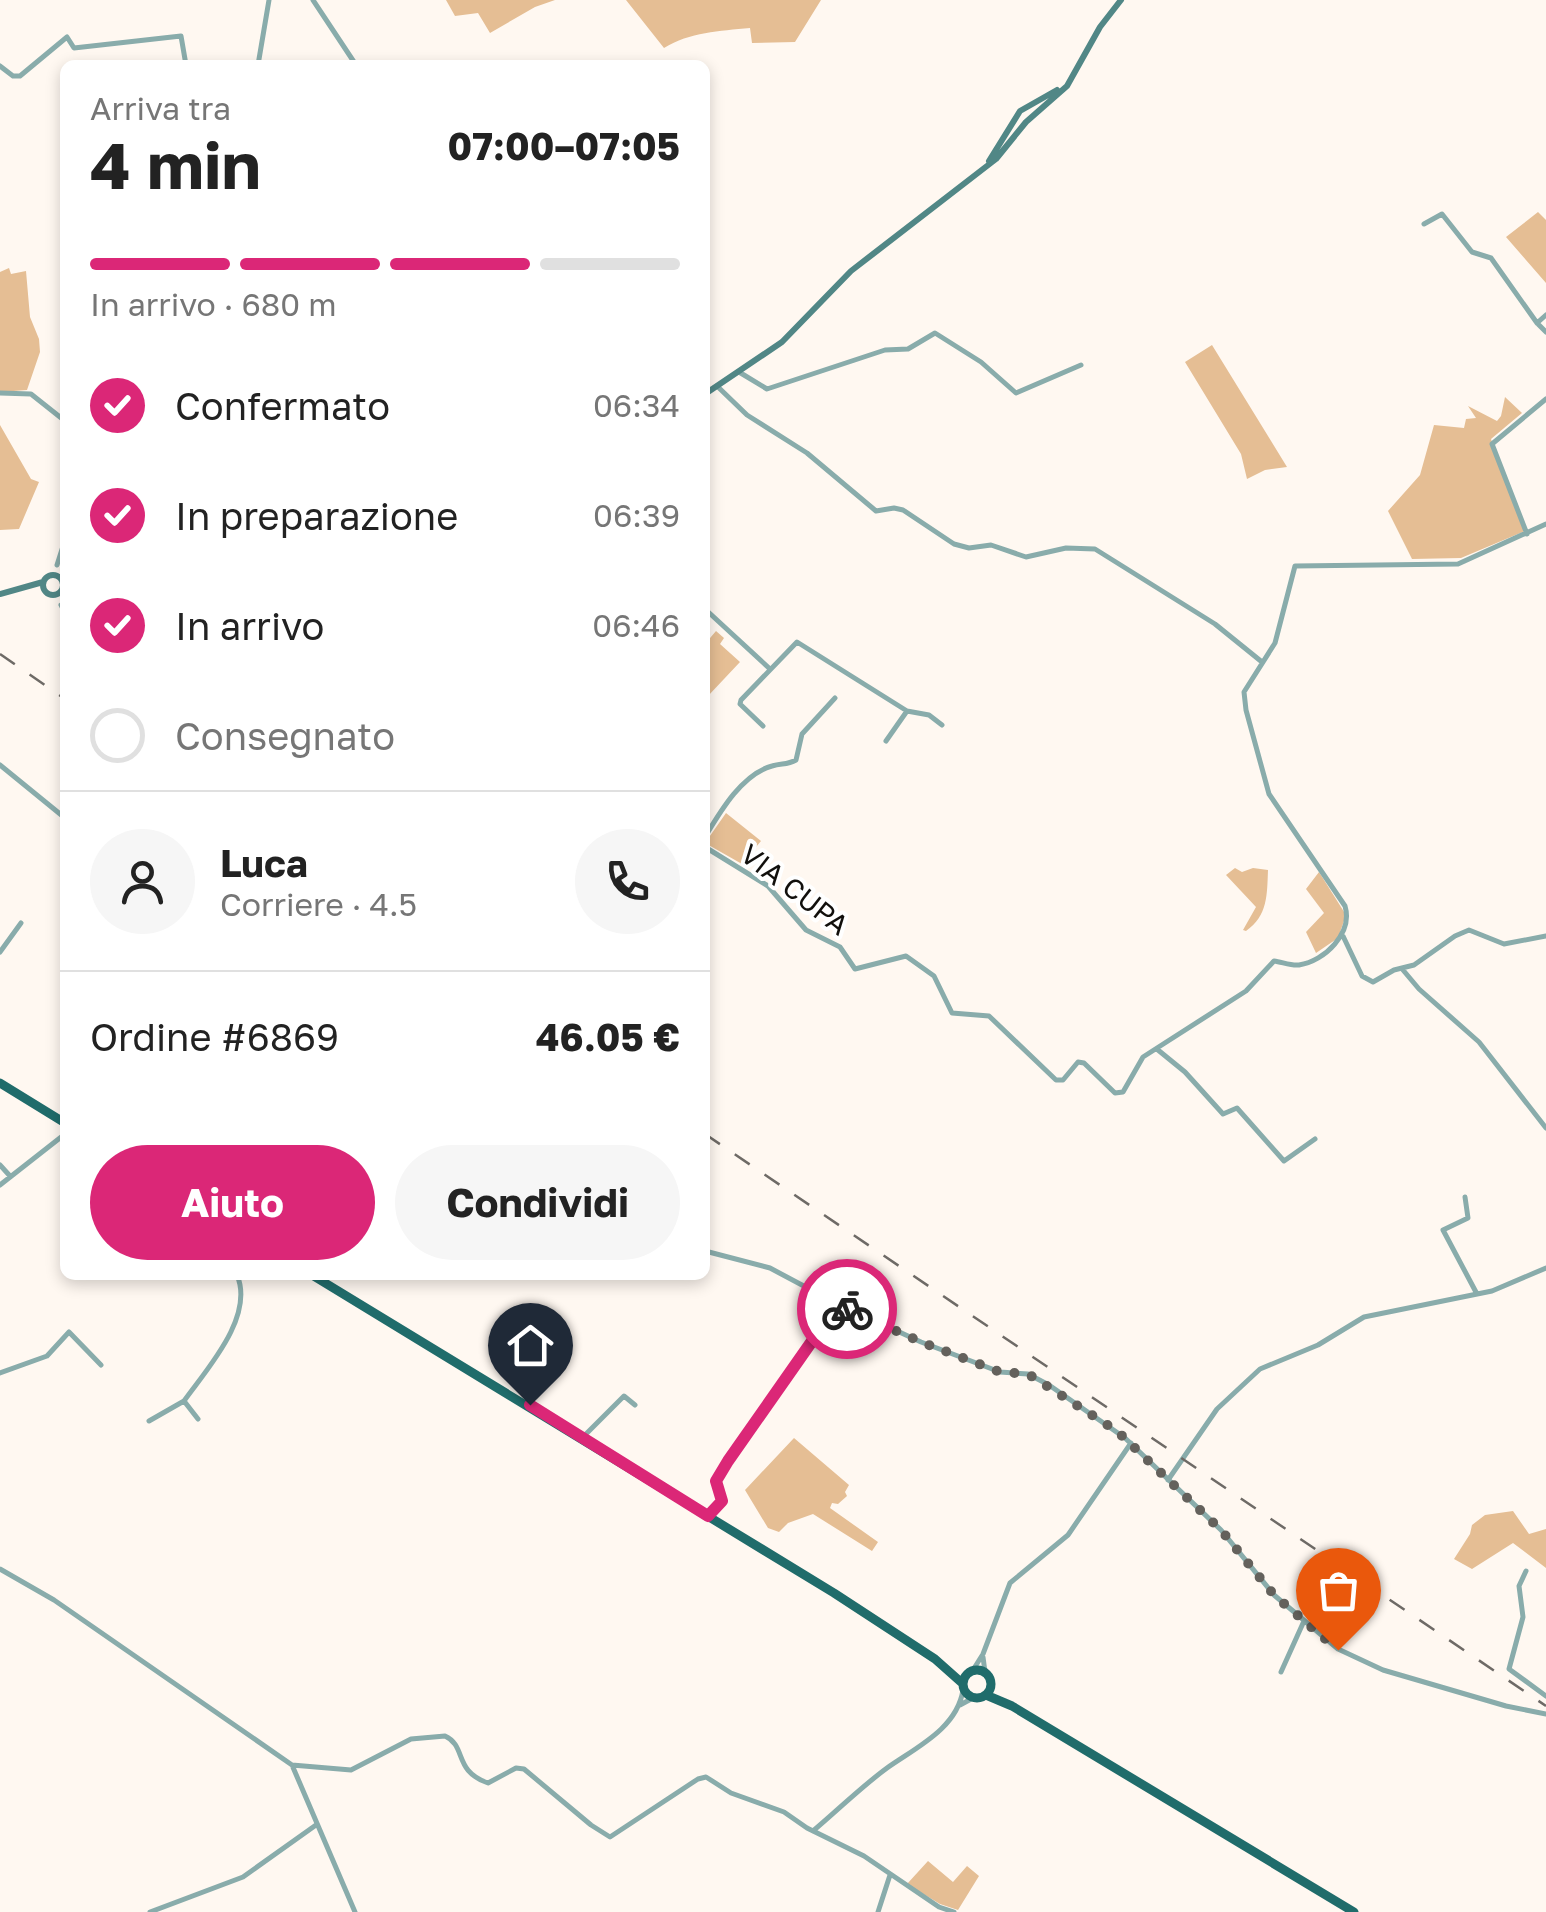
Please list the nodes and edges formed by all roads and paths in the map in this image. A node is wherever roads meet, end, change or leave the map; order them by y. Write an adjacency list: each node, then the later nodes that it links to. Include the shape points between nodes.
1 (270, 0): 5 (street)
2 (313, 0): 6 (street)
3 (1121, 0): 13 (street, via 1070,82 1004,150 851,271 789,336)
4 (185, 60): 7 (street, via 182,36 74,48 67,37 20,76)
5 (259, 60)
6 (353, 60)
7 (0, 66)
8 (1424, 224): 10 (street, via 1442,214 1472,252 1491,258)
9 (1546, 315): 10 (street)
10 (1537, 324): 11 (street)
11 (1546, 332)
12 (1081, 364): 13 (street, via 1016,393 935,334 908,349 885,350 767,389)
13 (739, 372): 14 (street)
14 (710, 387)
15 (710, 389): 26 (street, via 807,453 876,512 903,510 954,544 991,545 1021,557 1094,548 1215,624)
16 (0, 393): 18 (street, via 31,394)
17 (1546, 398): 20 (street, via 1492,444)
18 (60, 417)
19 (1546, 524): 20 (street)
20 (1527, 534): 26 (street, via 1458,564 1295,566 1275,644)
21 (60, 558): 22 (street)
22 (58, 565): 23 (street)
23 (56, 584): 24 (street)
24 (0, 594)
25 (710, 614): 27 (street)
26 (1262, 662): 38 (street, via 1244,692 1263,776 1345,906)
27 (770, 669): 29 (street, via 799,642); 31 (street, via 740,702)
28 (835, 698): 35 (street, via 802,734 796,760 770,766 738,789)
29 (907, 711): 30 (street); 32 (street)
30 (942, 725)
31 (763, 726)
32 (886, 741)
33 (0, 765): 34 (street)
34 (60, 814)
35 (710, 830)
36 (710, 850): 42 (street, VIA CUPA, via 768,886 806,930 840,947 856,969 906,956 934,976 952,1013 989,1016 1056,1080 1084,1063 1115,1094 1123,1092 1143,1058)
37 (21, 923): 40 (street)
38 (1342, 936): 41 (street, via 1370,982); 42 (street, via 1305,963 1274,960 1246,991)
39 (1546, 936): 41 (street, via 1504,944 1469,930)
40 (0, 952)
41 (1403, 970): 45 (street, via 1478,1040)
42 (1158, 1050): 47 (street, via 1223,1114 1237,1108 1284,1161)
43 (0, 1083): 44 (main road)
44 (60, 1121)
45 (1546, 1128)
46 (60, 1138): 49 (street)
47 (1315, 1138)
48 (0, 1165): 49 (street)
49 (10, 1176): 50 (street)
50 (0, 1185)
51 (1465, 1197): 56 (street, via 1468,1218 1443,1230)
52 (710, 1252): 57 (street, via 780,1272)
53 (1546, 1268): 56 (street)
54 (240, 1280): 60 (street, via 240,1306 228,1341)
55 (320, 1280): 64 (main road)
56 (1477, 1294): 66 (street, via 1364,1318 1260,1369 1218,1409)
57 (838, 1304): 65 (street, via 1000,1372 1028,1374); 67 (street, via 728,1461 716,1481 722,1501)
58 (101, 1365): 59 (street, via 69,1332 47,1356)
59 (0, 1373)
60 (184, 1402): 62 (street); 63 (street)
61 (635, 1405): 64 (street, via 624,1396)
62 (198, 1419)
63 (149, 1421)
64 (582, 1438): 67 (main road)
65 (1131, 1444): 66 (street); 71 (street, via 1068,1535 1010,1583)
66 (1168, 1480): 70 (street)
67 (708, 1516): 72 (main road)
68 (0, 1569): 82 (street)
69 (1526, 1571): 78 (street, via 1509,1668)
70 (1304, 1620): 75 (street); 81 (street, via 1338,1650 1382,1670)
71 (983, 1654): 73 (street); 74 (street)
72 (934, 1659): 73 (main road); 76 (main road)
73 (970, 1671): 74 (main road); 76 (main road)
74 (985, 1672): 77 (main road)
75 (1280, 1672)
76 (963, 1686): 79 (main road); 80 (street)
77 (988, 1691): 79 (main road); 90 (main road)
78 (1546, 1696)
79 (973, 1698): 80 (street)
80 (954, 1710): 84 (street, via 935,1736)
81 (1546, 1714)
82 (292, 1765): 83 (street); 84 (street, via 350,1770 411,1739 445,1736 457,1745 464,1769 481,1781 524,1769 610,1836 706,1777)
83 (316, 1825): 86 (street, via 244,1877); 87 (street)
84 (813, 1831): 85 (street)
85 (890, 1876): 88 (street); 89 (street)
86 (150, 1912)
87 (355, 1912)
88 (878, 1912)
89 (954, 1912)
90 (1354, 1912)

